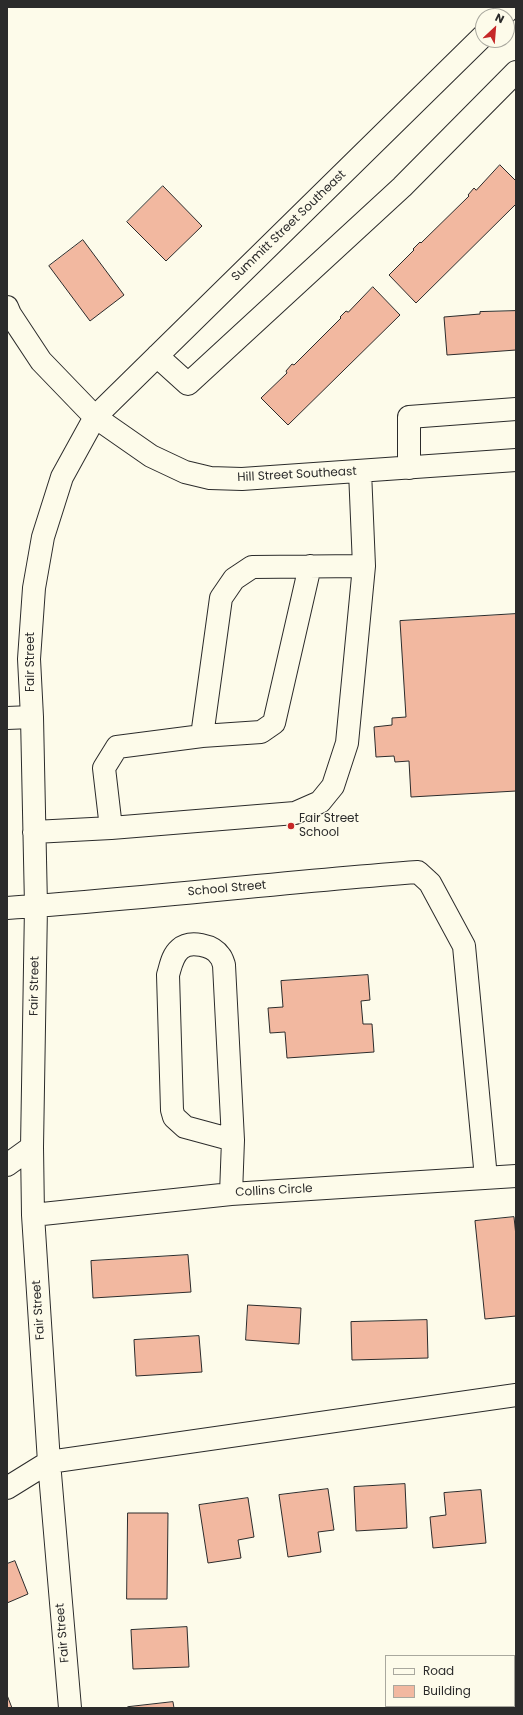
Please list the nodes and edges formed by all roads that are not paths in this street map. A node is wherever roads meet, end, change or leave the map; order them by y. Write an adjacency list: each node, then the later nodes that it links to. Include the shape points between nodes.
1 (475, 44): 4 (street, Summitt Street Southeast)
2 (516, 72): 4 (street, via 402,187 188,384)
3 (7, 307): 6 (street, via 41,361)
4 (157, 356): 6 (street, Summitt Street Southeast)
5 (516, 409): 8 (street, via 409,417)
6 (95, 417): 9 (street, Hill Street Southeast, via 151,456 185,472 210,478 242,479); 12 (street, Fair Street, via 62,477 43,537 34,588 29,659)
7 (516, 460): 8 (street, Hill Street Southeast)
8 (409, 468): 9 (street, Hill Street Southeast)
9 (360, 471): 11 (street)
10 (310, 566): 11 (street); 14 (street, via 274,723 261,732); 14 (street, via 252,567 234,579 221,598)
11 (364, 566): 15 (street, via 346,743 333,786 320,802 295,814)
12 (32, 717): 13 (street); 16 (street, Fair Street)
13 (7, 718)
14 (202, 736): 15 (street, via 117,747 104,768)
15 (111, 828): 16 (street)
16 (34, 832): 17 (street, Fair Street)
17 (36, 906): 18 (street, School Street); 20 (street, Fair Street); 23 (street, School Street, via 418,872 430,883 464,946)
18 (7, 908)
19 (233, 1140): 19 (street, via 224,964 220,955 209,947 193,944 181,948 172,958 168,975 172,1110 174,1117 184,1127); 24 (street)
20 (32, 1147): 21 (street); 25 (street, Fair Street)
21 (7, 1165)
22 (516, 1176): 23 (street, Collins Circle)
23 (486, 1178): 24 (street, Collins Circle)
24 (231, 1194): 25 (street, Collins Circle)
25 (32, 1215): 27 (street, Fair Street)
26 (516, 1395): 27 (street)
27 (49, 1462): 28 (street); 29 (street, Fair Street)
28 (7, 1488)
29 (70, 1708)

